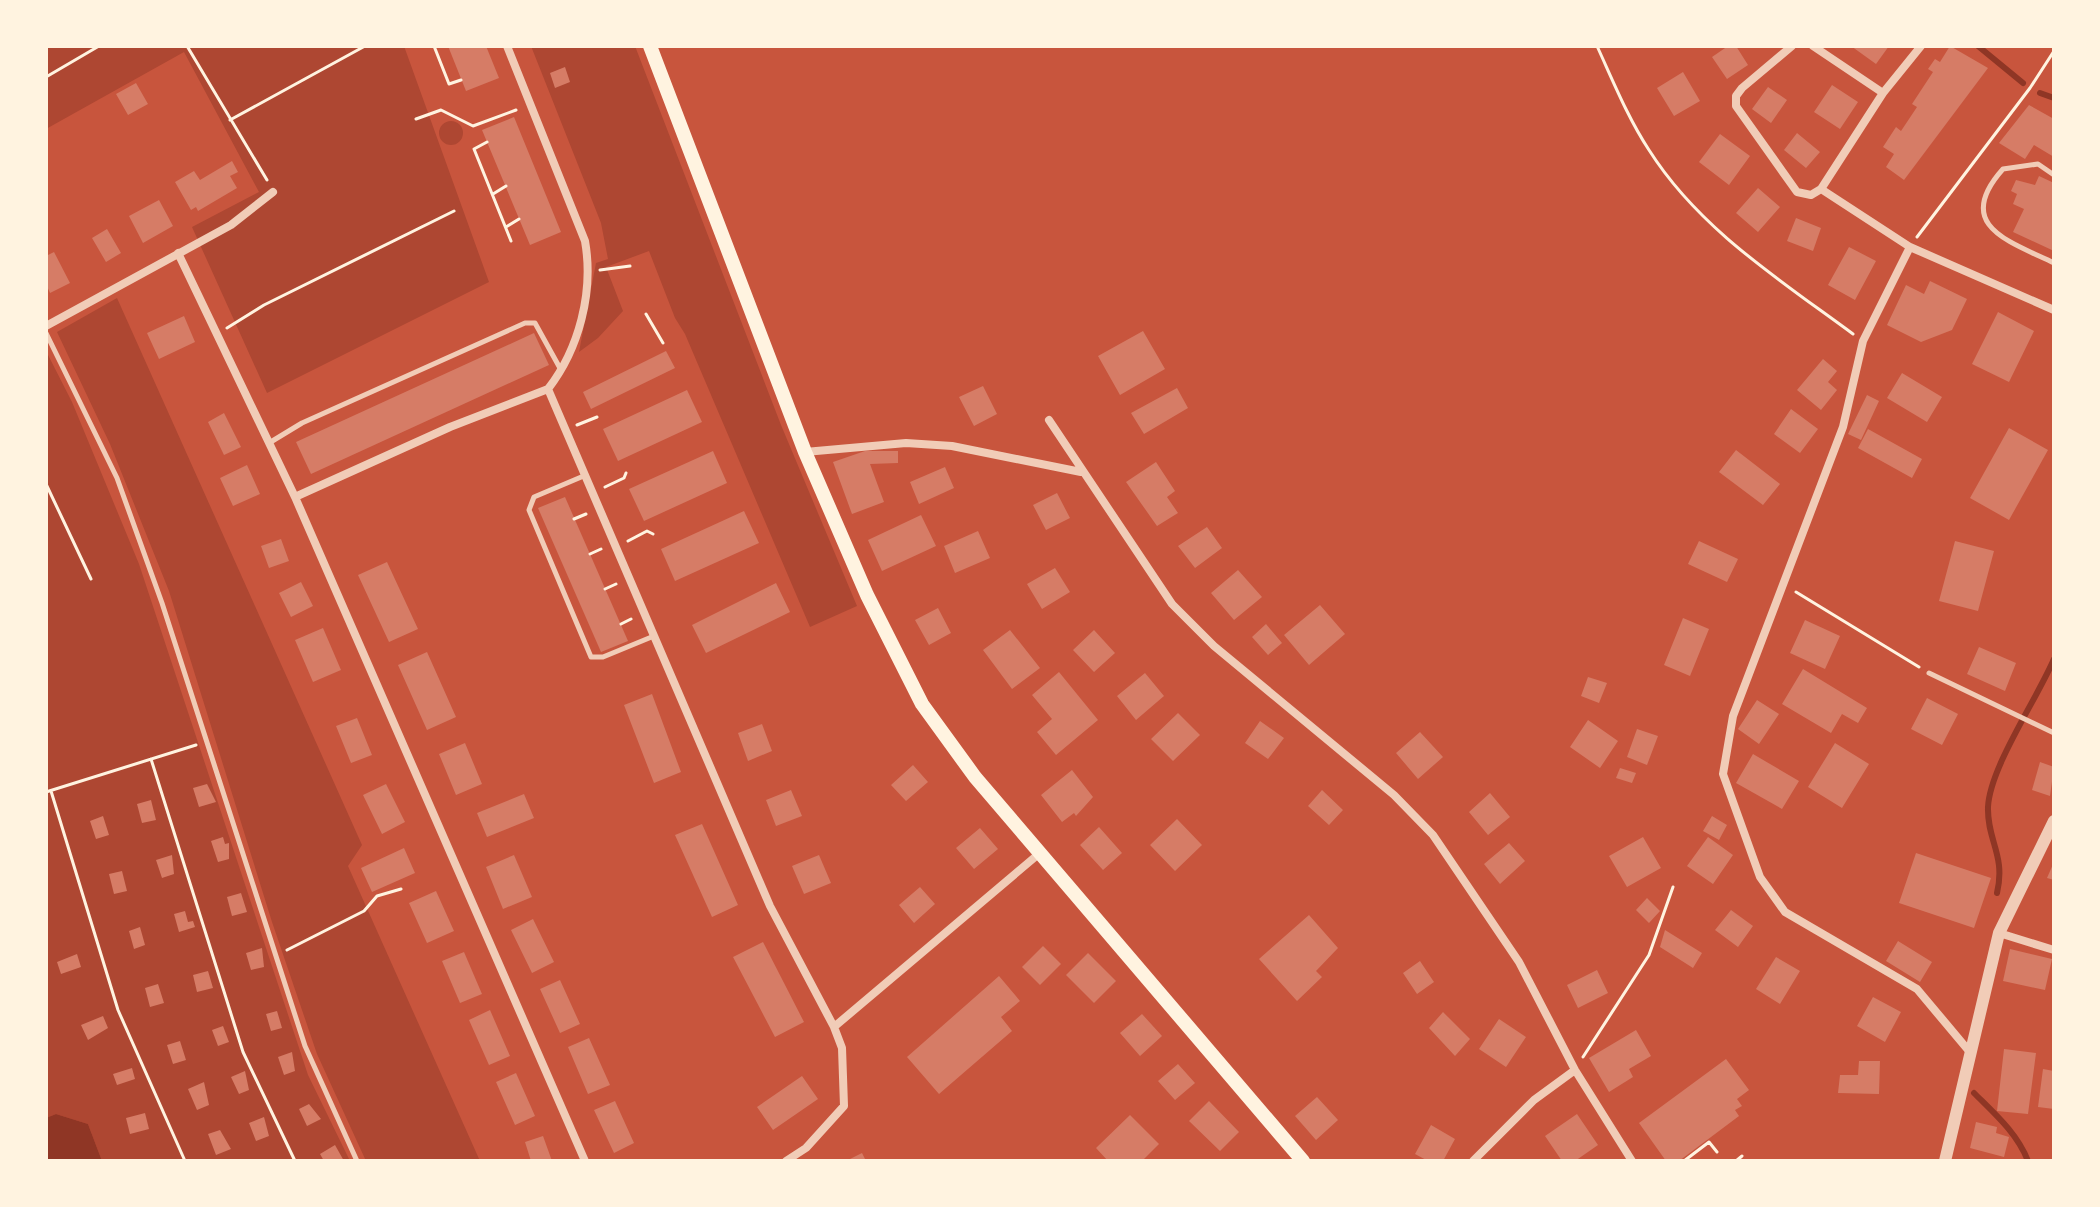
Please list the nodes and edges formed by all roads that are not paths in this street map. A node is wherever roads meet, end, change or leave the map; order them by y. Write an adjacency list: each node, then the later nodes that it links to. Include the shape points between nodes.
1 (507, 46): 16 (street, via 585,241 589,266 583,312 569,362)
2 (650, 46): 20 (main road)
3 (1792, 46): 8 (street, via 1742,88 1736,106 1797,192 1811,195)
4 (1813, 46): 6 (street)
5 (1921, 46): 6 (street)
6 (1883, 93): 8 (street)
7 (2054, 175): 12 (lane, via 2038,164 2003,169 1987,187 1983,209 1985,224 1998,236)
8 (1821, 189): 10 (street)
9 (273, 192): 11 (street, via 231,225)
10 (1910, 247): 13 (street); 32 (street, via 1863,341 1843,427 1733,716 1723,774 1760,877 1785,912 1917,989)
11 (178, 253): 14 (street); 19 (street)
12 (2054, 263)
13 (2054, 310)
14 (46, 326)
15 (46, 333): 34 (lane, via 117,478 305,1046)
16 (561, 371): 17 (street); 19 (lane, via 541,329 525,323 302,423)
17 (548, 389): 22 (street); 23 (street)
18 (1049, 420): 21 (street)
19 (269, 443): 23 (street)
20 (805, 452): 21 (street, via 906,443 952,446); 28 (main road, via 922,704 975,777)
21 (1081, 472): 33 (street, via 1172,604 1214,646 1394,795 1433,835 1519,962)
22 (587, 475): 24 (street); 24 (lane, via 534,497 529,510 591,657)
23 (295, 497): 35 (street)
24 (655, 635): 31 (street, via 770,906)
25 (1929, 673): 26 (lane)
26 (2054, 733)
27 (2054, 821): 29 (street)
28 (1041, 852): 31 (street); 37 (main road)
29 (1999, 933): 30 (street); 32 (street)
30 (2054, 950)
31 (834, 1027): 36 (street, via 842,1048 844,1106 806,1148)
32 (1969, 1051): 40 (street)
33 (1575, 1070): 38 (street, via 1534,1100); 39 (street)
34 (357, 1161)
35 (585, 1161)
36 (786, 1161)
37 (1303, 1161)
38 (1473, 1161)
39 (1632, 1161)
40 (1945, 1161)

